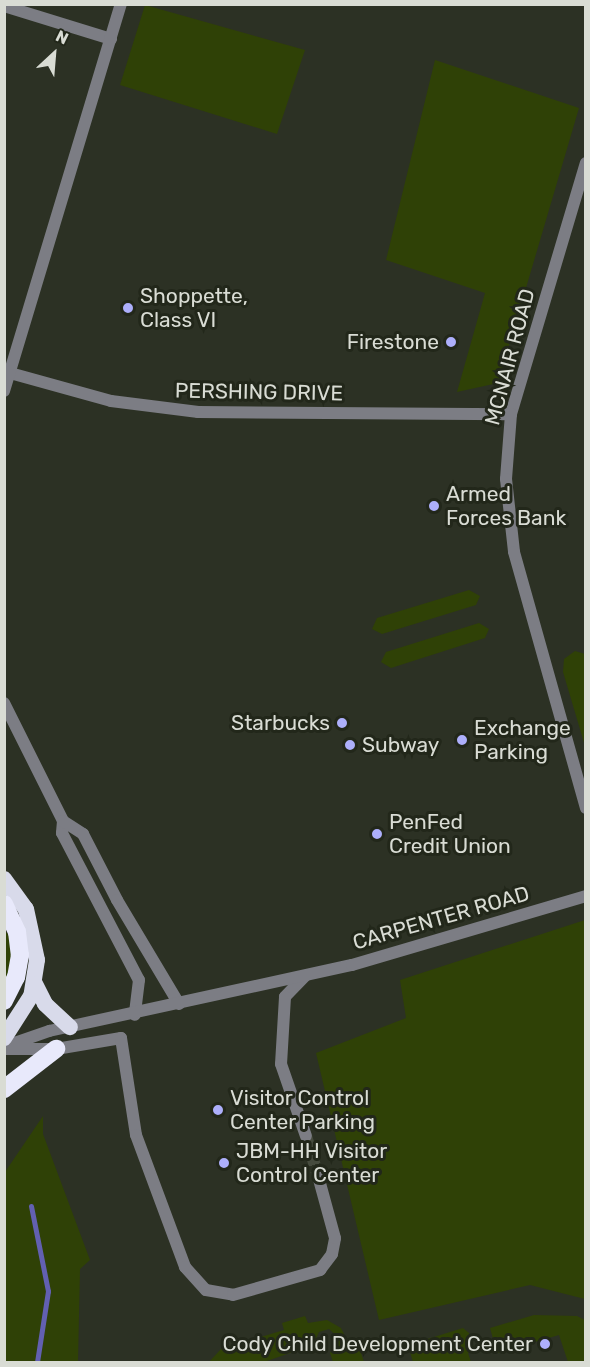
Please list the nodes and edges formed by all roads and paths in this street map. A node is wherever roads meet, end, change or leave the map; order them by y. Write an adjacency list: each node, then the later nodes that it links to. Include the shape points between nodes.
1 (121, 4): 3 (street)
2 (4, 6): 3 (street)
3 (111, 39): 5 (street)
4 (585, 163): 7 (street, MCNAIR ROAD)
5 (10, 373): 6 (street); 7 (street, PERSHING DRIVE, via 111,402 198,412)
6 (4, 391)
7 (511, 414): 9 (street, MCNAIR ROAD, via 506,479 514,552)
8 (4, 703): 10 (street)
9 (585, 808)
10 (63, 821): 17 (street, via 83,834); 18 (street, via 62,833 139,980)
11 (4, 879): 15 (highway, via 20,898 30,920 36,946)
12 (585, 896): 14 (street, CARPENTER ROAD)
13 (4, 904): 16 (highway, via 17,932 20,955 16,977)
14 (306, 975): 17 (street, CARPENTER ROAD); 24 (street, via 285,997 281,1072)
15 (35, 984): 19 (highway, via 45,1004); 20 (highway, via 21,1016)
16 (4, 1000)
17 (179, 1004): 18 (street, CARPENTER ROAD)
18 (135, 1015): 19 (street, CARPENTER ROAD)
19 (70, 1027): 21 (street, CARPENTER ROAD)
20 (4, 1038)
21 (4, 1047): 22 (street)
22 (56, 1049): 23 (highway); 25 (street, via 121,1038 136,1135 185,1266 206,1290 233,1295 320,1270 332,1254 334,1238)
23 (4, 1089)
24 (306, 1136)
25 (318, 1176)

